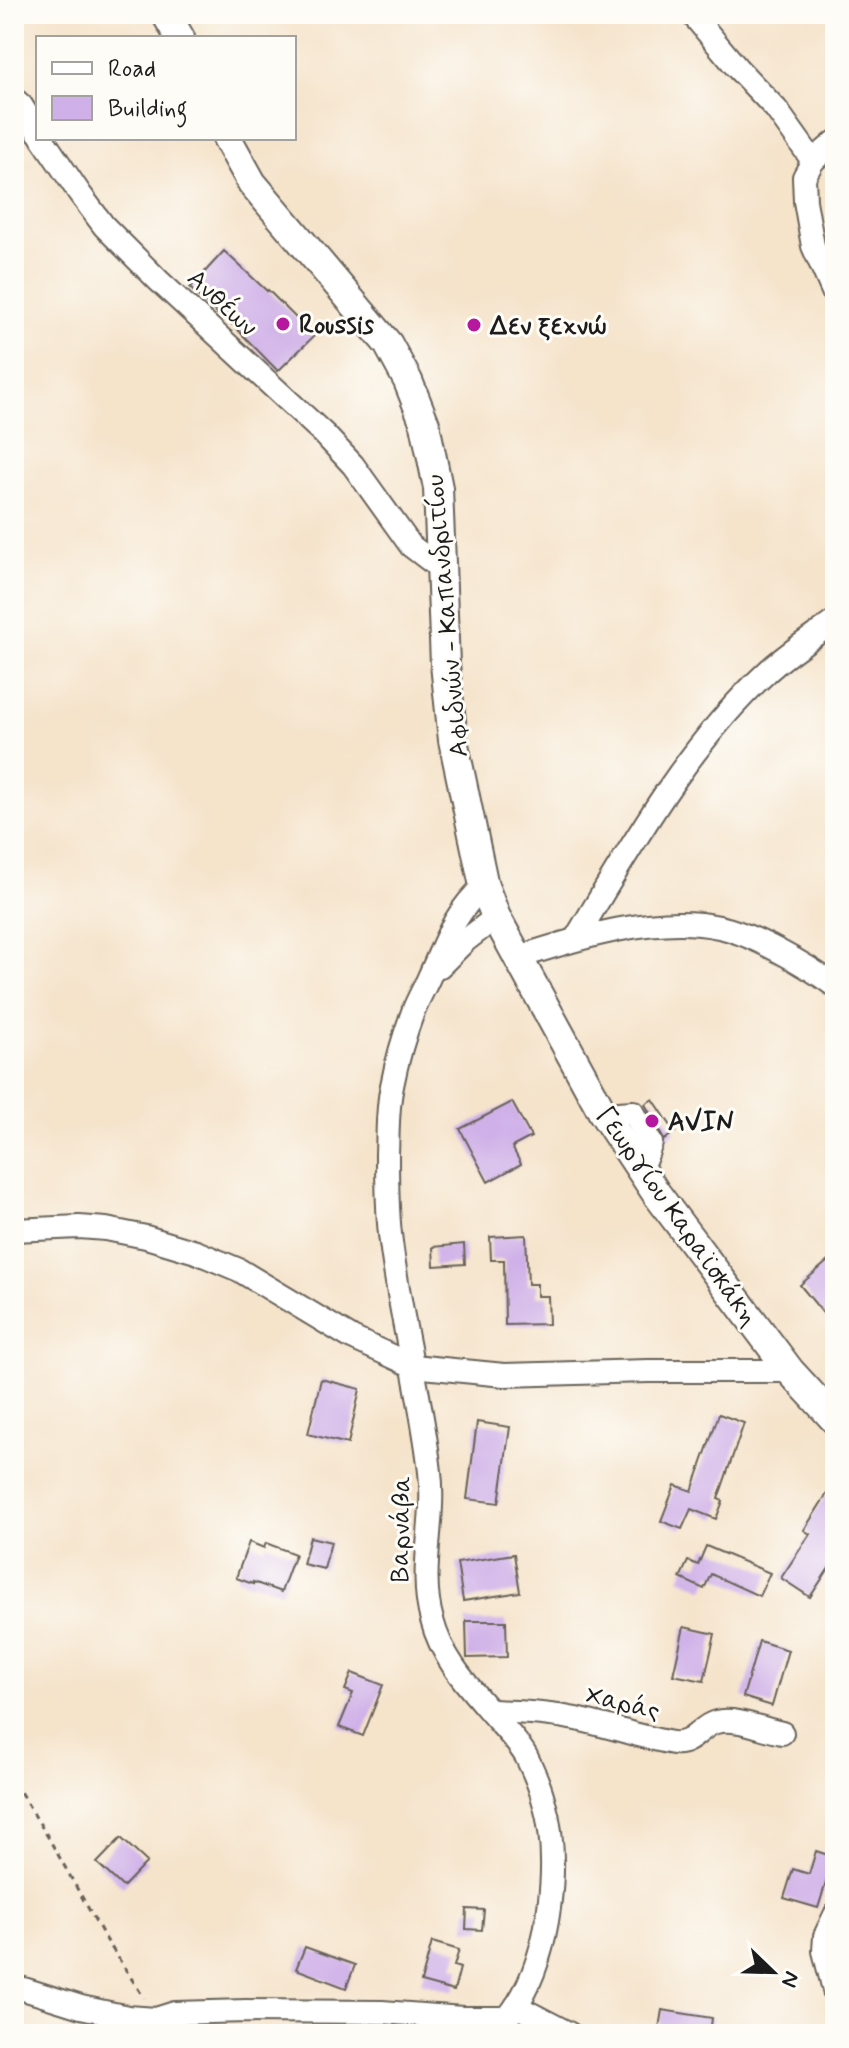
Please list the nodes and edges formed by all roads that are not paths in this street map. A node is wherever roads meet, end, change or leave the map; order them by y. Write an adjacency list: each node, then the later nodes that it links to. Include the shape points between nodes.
1 (166, 14): 3 (main road)
2 (692, 14): 9 (street, via 776,109)
3 (179, 36)
4 (14, 99): 5 (street)
5 (36, 129)
6 (43, 140): 11 (street, Ανθέων, via 104,226 324,434 411,546)
7 (228, 140): 11 (main road, Αφιδνών - Καπανδριτίου, via 252,183 388,344 408,381 425,424 438,488)
8 (835, 142): 9 (street)
9 (813, 161): 10 (street, via 804,177 805,201 813,246)
10 (835, 296)
11 (440, 568): 13 (main road, Αφιδνών - Καπανδριτίου, via 453,740)
12 (835, 621): 15 (street, via 768,670 723,716 645,823)
13 (484, 886): 14 (main road, Αφιδνών - Καπανδριτίου); 17 (street, Βαρνάβα, via 460,911)
14 (496, 917): 16 (main road, Αφιδνών - Καπανδριτίου); 17 (street, Βαρνάβα)
15 (576, 938): 16 (street); 18 (street, via 677,923 719,927 764,944)
16 (519, 957): 23 (main road, Γεωργίου Καραϊσκάκη, via 603,1113 664,1204)
17 (429, 979): 22 (street, Βαρνάβα, via 398,1062 388,1130 390,1235)
18 (835, 986)
19 (618, 1113): 20 (street, via 633,1112 651,1143)
20 (646, 1157)
21 (14, 1230): 22 (street, via 106,1229 196,1252 239,1270 352,1338)
22 (413, 1366): 23 (street, via 504,1375); 25 (street, Βαρνάβα, via 432,1482 426,1580 432,1621 449,1661)
23 (790, 1371): 24 (main road, Γεωργίου Καραϊσκάκη)
24 (835, 1420)
25 (490, 1711): 26 (street, Χαράς, via 572,1718 677,1744 716,1722); 30 (street, Βαρνάβα, via 535,1775 550,1831 550,1908 542,1949)
26 (782, 1733)
27 (835, 1915): 29 (street, via 824,1951)
28 (14, 1986): 31 (street, via 81,2007)
29 (835, 1994)
30 (512, 2012): 31 (street, via 463,2018 246,2011 175,2013); 33 (street, Βαρνάβα); 34 (street)
31 (156, 2019): 32 (street)
32 (174, 2034)
33 (485, 2034)
34 (570, 2034)

